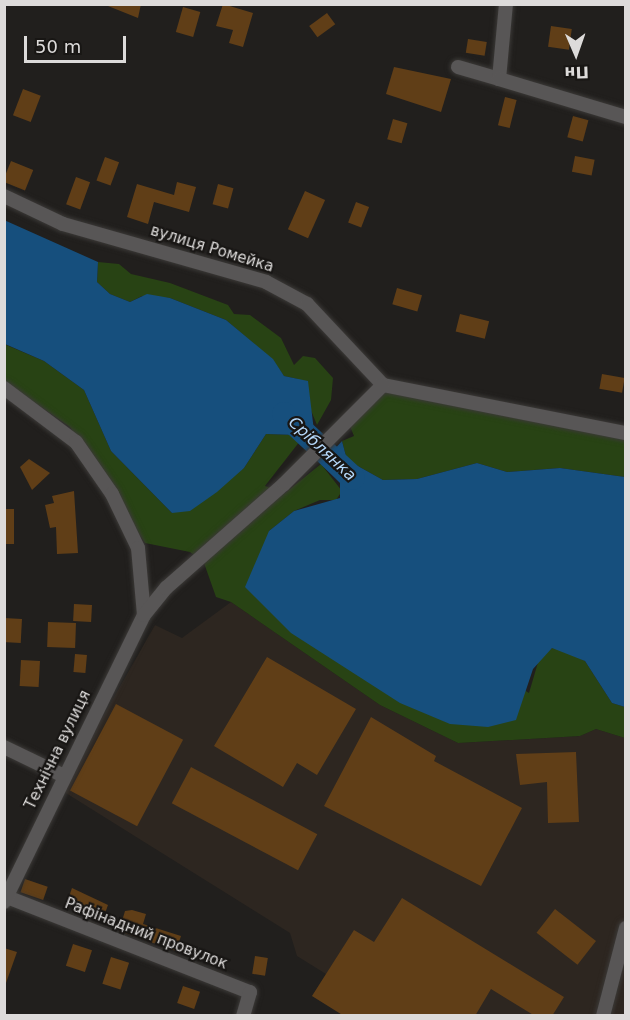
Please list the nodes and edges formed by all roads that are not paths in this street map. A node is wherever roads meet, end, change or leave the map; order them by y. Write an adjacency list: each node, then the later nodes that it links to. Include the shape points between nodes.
1 (506, 4): 3 (street)
2 (458, 67): 3 (street)
3 (499, 79): 4 (street)
4 (626, 117)
5 (4, 196): 6 (street, вулиця Ромейка, via 63,224 266,282 307,304)
6 (383, 385): 8 (street); 9 (street, Технічна вулиця, via 284,484 166,588)
7 (4, 388): 9 (street, via 76,442 112,494 138,549)
8 (626, 433)
9 (144, 615): 11 (street, Технічна вулиця)
10 (4, 747): 11 (street)
11 (62, 775): 12 (street, Технічна вулиця)
12 (6, 900): 14 (street, Рафінадний провулок, via 250,992)
13 (626, 928): 15 (street)
14 (243, 1016)
15 (603, 1016)

